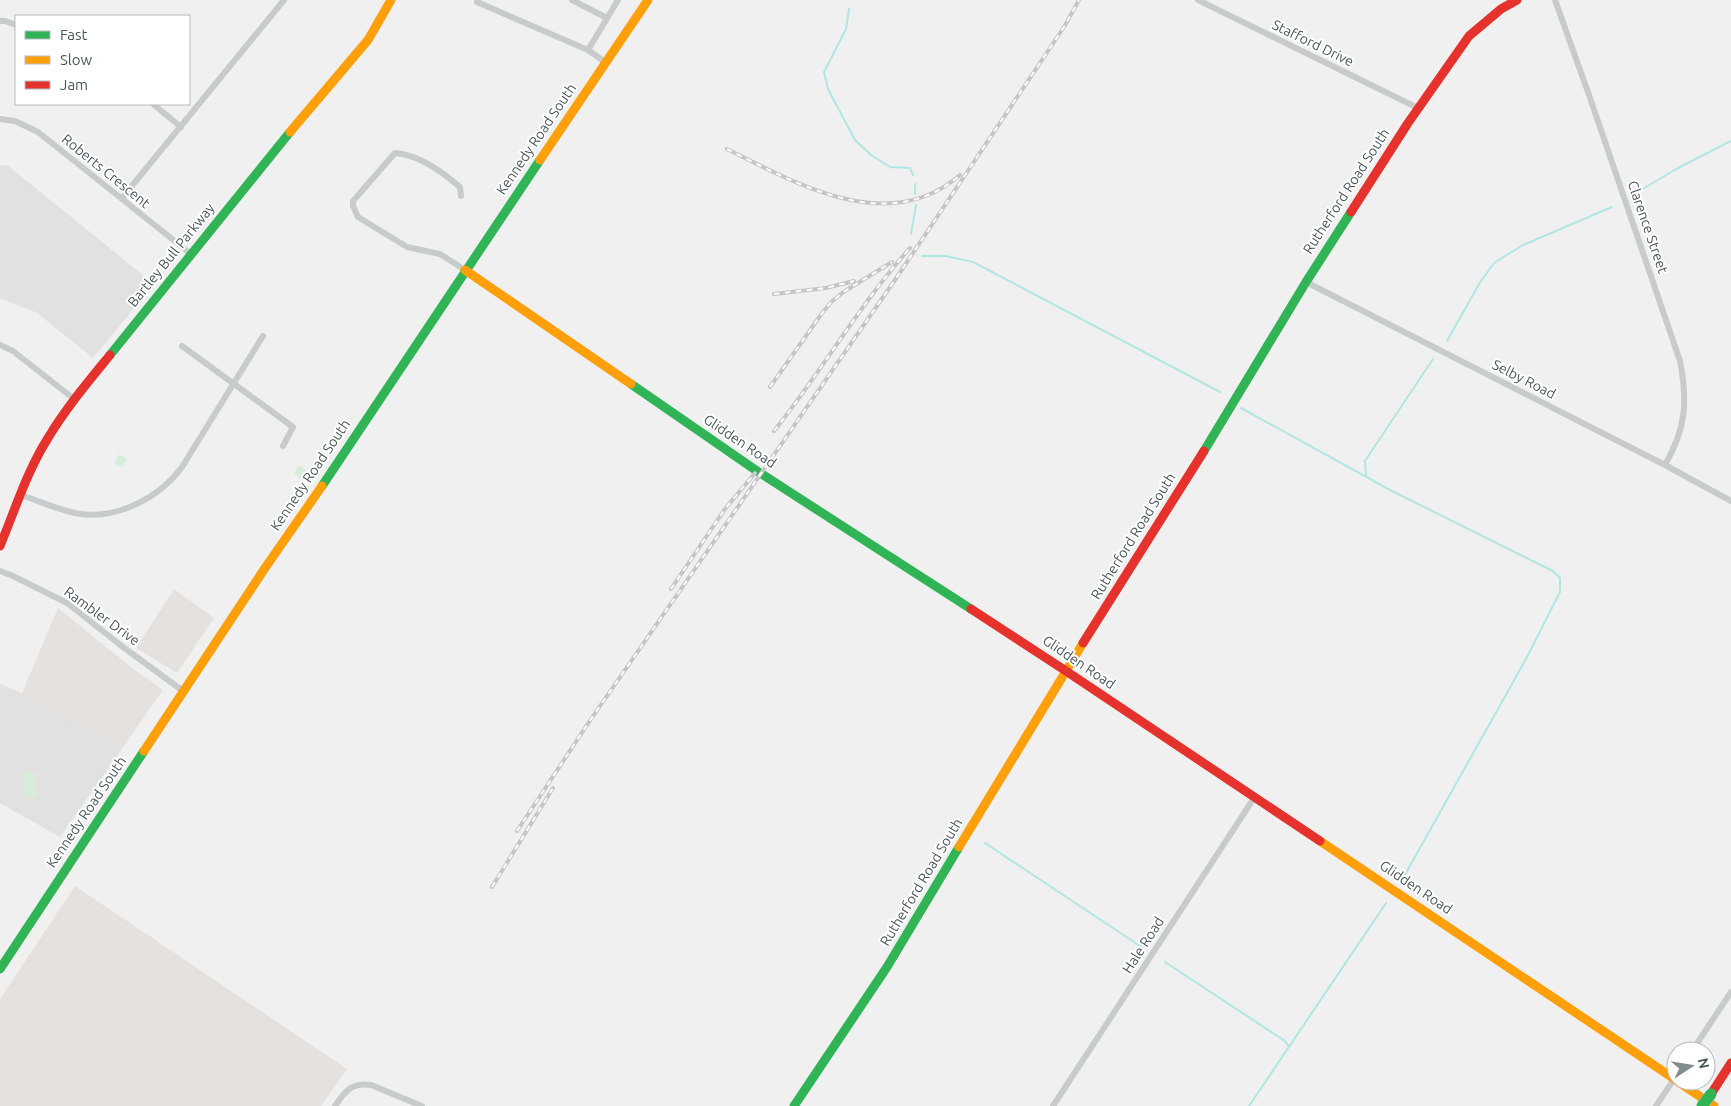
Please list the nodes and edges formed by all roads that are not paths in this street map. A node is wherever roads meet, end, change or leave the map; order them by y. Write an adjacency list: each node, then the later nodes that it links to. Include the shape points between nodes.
1 (284, 0): 18 (street)
2 (391, 0): 21 (main road, Bartley Bull Parkway, via 368,40)
3 (478, 0): 13 (street)
4 (572, 0): 10 (street)
5 (618, 0): 10 (street)
6 (648, 0): 14 (main road, Kennedy Road South)
7 (1198, 0): 16 (street, Stafford Drive)
8 (1517, 0): 16 (main road, Rutherford Road South, via 1469,36)
9 (1555, 0): 30 (street, Clarence Street, via 1680,361 1684,381 1681,433)
10 (607, 18): 13 (street)
11 (0, 21): 12 (street)
12 (15, 25)
13 (588, 50): 14 (street)
14 (605, 62): 22 (main road, Kennedy Road South)
15 (154, 105): 18 (street)
16 (1418, 108): 23 (main road, Rutherford Road South)
17 (0, 119): 20 (street, Roberts Crescent, via 15,121 38,132)
18 (181, 127): 20 (street)
19 (460, 196): 22 (street, via 460,187 443,173 408,154 395,153 353,201 353,206 358,217 407,247 440,254)
20 (122, 198): 21 (street, Roberts Crescent)
21 (190, 254): 28 (main road, Bartley Bull Parkway)
22 (465, 270): 35 (main road, Glidden Road, via 761,474); 36 (main road, Kennedy Road South)
23 (1306, 282): 30 (street, Selby Road); 35 (main road, Rutherford Road South)
24 (263, 336): 27 (street)
25 (0, 345): 28 (street)
26 (182, 346): 27 (street)
27 (234, 383): 29 (street, via 293,427); 31 (street, via 174,477 138,504 102,514 83,514)
28 (74, 399): 31 (main road, Bartley Bull Parkway, via 47,439)
29 (283, 446)
30 (1666, 465): 32 (street, Selby Road)
31 (21, 494): 33 (main road, Bartley Bull Parkway)
32 (1731, 501)
33 (0, 546)
34 (0, 571): 36 (street, Rambler Drive, via 67,603)
35 (1066, 671): 37 (main road, Glidden Road); 47 (main road, Rutherford Road South, via 887,967)
36 (183, 691): 38 (main road, Kennedy Road South)
37 (1254, 798): 42 (main road, Glidden Road); 48 (street, Hale Road)
38 (0, 969)
39 (1731, 992): 40 (street)
40 (1699, 1041)
41 (1731, 1063): 50 (main road, bridge)
42 (1666, 1072)
43 (1667, 1091): 49 (street)
44 (1693, 1091): 51 (main road, Glidden Road)
45 (335, 1106): 46 (street, via 348,1088 363,1084)
46 (422, 1106)
47 (794, 1106)
48 (1053, 1106)
49 (1656, 1106)
50 (1702, 1106)
51 (1714, 1106)

